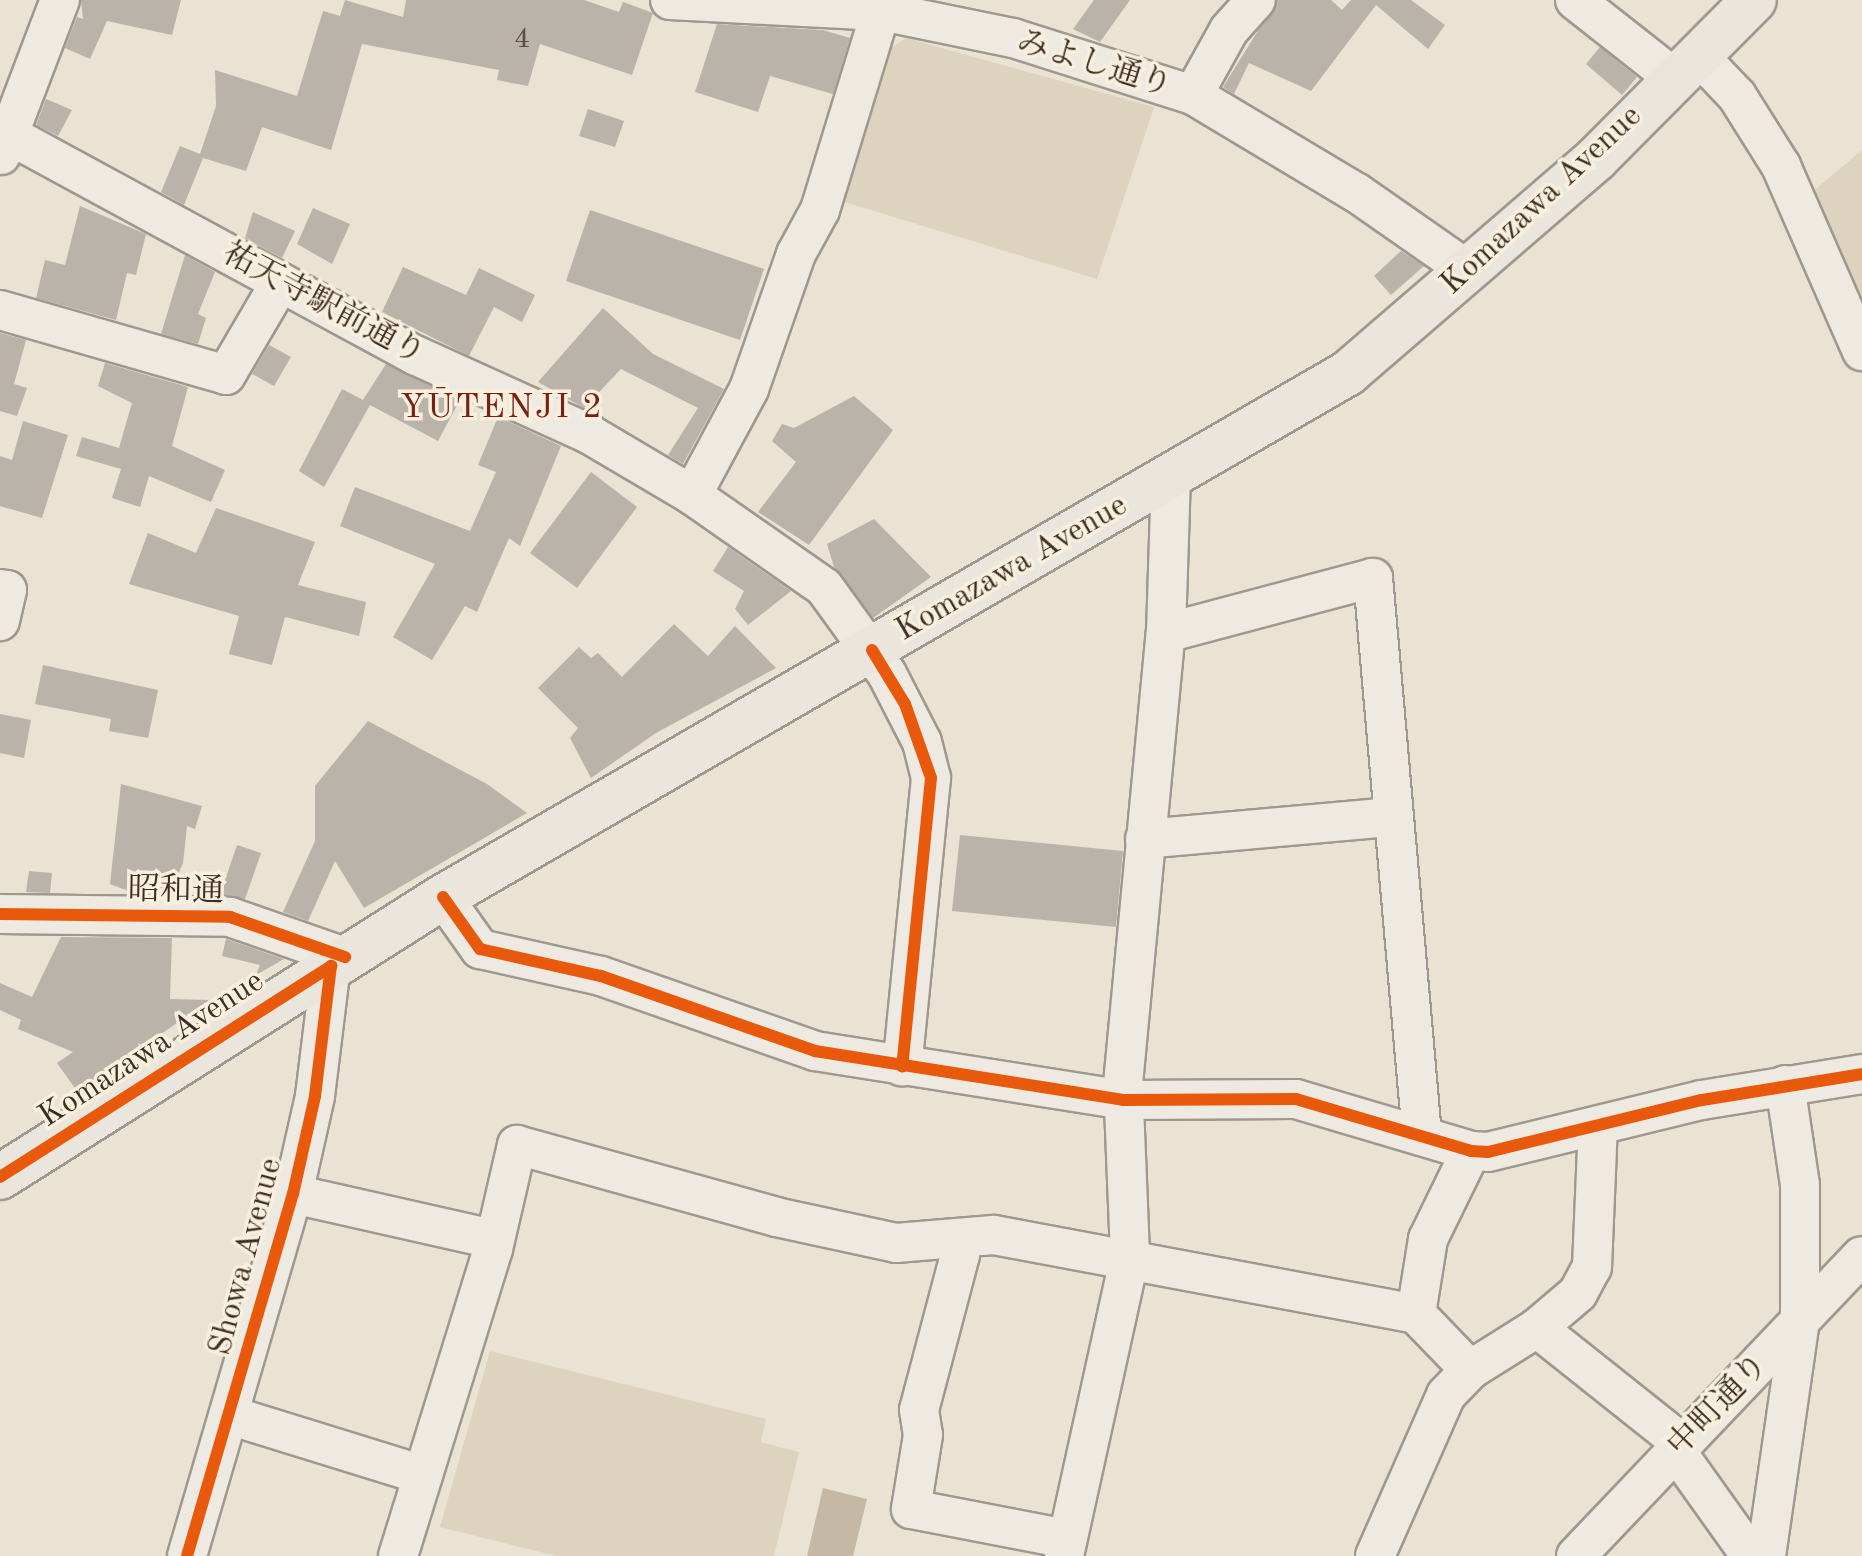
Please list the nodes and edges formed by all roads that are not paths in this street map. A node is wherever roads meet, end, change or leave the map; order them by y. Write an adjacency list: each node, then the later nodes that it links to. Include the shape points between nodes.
1 (60, 0): 10 (street)
2 (670, 0): 6 (street, みよし通り)
3 (1256, 0): 9 (street, via 1229,30)
4 (1575, 0): 8 (street)
5 (1754, 0): 8 (main road, Komazawa Avenue)
6 (788, 2): 7 (street, みよし通り)
7 (881, 11): 9 (street, みよし通り, via 1013,38); 16 (street, via 820,210 794,258 749,389)
8 (1685, 65): 11 (main road, Komazawa Avenue, via 1596,159); 14 (street, via 1737,96 1781,166)
9 (1193, 95): 11 (street, みよし通り, via 1357,193)
10 (2, 140): 12 (street, 祐天寺駅前通り)
11 (1469, 271): 15 (main road, Komazawa Avenue, via 1348,373)
12 (280, 283): 13 (street, via 226,375); 16 (street, 祐天寺駅前通り, via 417,356 589,434)
13 (0, 310)
14 (1862, 351)
15 (1171, 476): 19 (street); 20 (main road, Komazawa Avenue)
16 (692, 495): 20 (street, 祐天寺駅前通り, via 824,587)
17 (0, 589): 18 (street, via 7,590)
18 (0, 621)
19 (1166, 633): 21 (street, via 1373,578); 22 (street)
20 (872, 650): 23 (main road, Komazawa Avenue); 26 (street, 祐天寺駅前通り, via 905,704 931,778)
21 (1390, 817): 22 (street); 31 (street)
22 (1145, 839): 29 (street)
23 (443, 897): 25 (main road, Komazawa Avenue); 26 (street, via 480,949 601,976 761,1037)
24 (0, 914): 25 (street, 昭和通, via 230,917)
25 (338, 961): 33 (main road, Komazawa Avenue); 34 (street, Showa Avenue)
26 (902, 1067): 29 (street)
27 (1862, 1074): 28 (street)
28 (1785, 1085): 30 (street); 40 (street, via 1799,1174)
29 (1123, 1100): 31 (street, via 1296,1099); 38 (street)
30 (1598, 1126): 32 (street); 41 (street, via 1592,1267 1578,1293)
31 (1422, 1136): 32 (street)
32 (1471, 1151): 39 (street, via 1428,1239)
33 (0, 1177)
34 (293, 1194): 35 (street); 43 (street, Showa Avenue)
35 (493, 1239): 36 (street, via 517,1145 862,1236 896,1243); 45 (street)
36 (954, 1240): 38 (street, via 994,1235); 46 (street, via 960,1255 919,1410 923,1435 911,1509)
37 (1862, 1256): 40 (street, 中町通り)
38 (1129, 1263): 39 (street); 46 (street)
39 (1416, 1314): 42 (street)
40 (1800, 1321): 44 (street, 中町通り); 52 (street)
41 (1537, 1328): 42 (street); 44 (street)
42 (1470, 1370): 49 (street, via 1427,1429)
43 (229, 1415): 45 (street); 47 (street, Showa Avenue)
44 (1679, 1448): 50 (street, 中町通り); 51 (street)
45 (423, 1475): 48 (street)
46 (1066, 1548)
47 (187, 1556)
48 (398, 1556)
49 (1375, 1556)
50 (1576, 1556)
51 (1751, 1556)
52 (1766, 1556)

